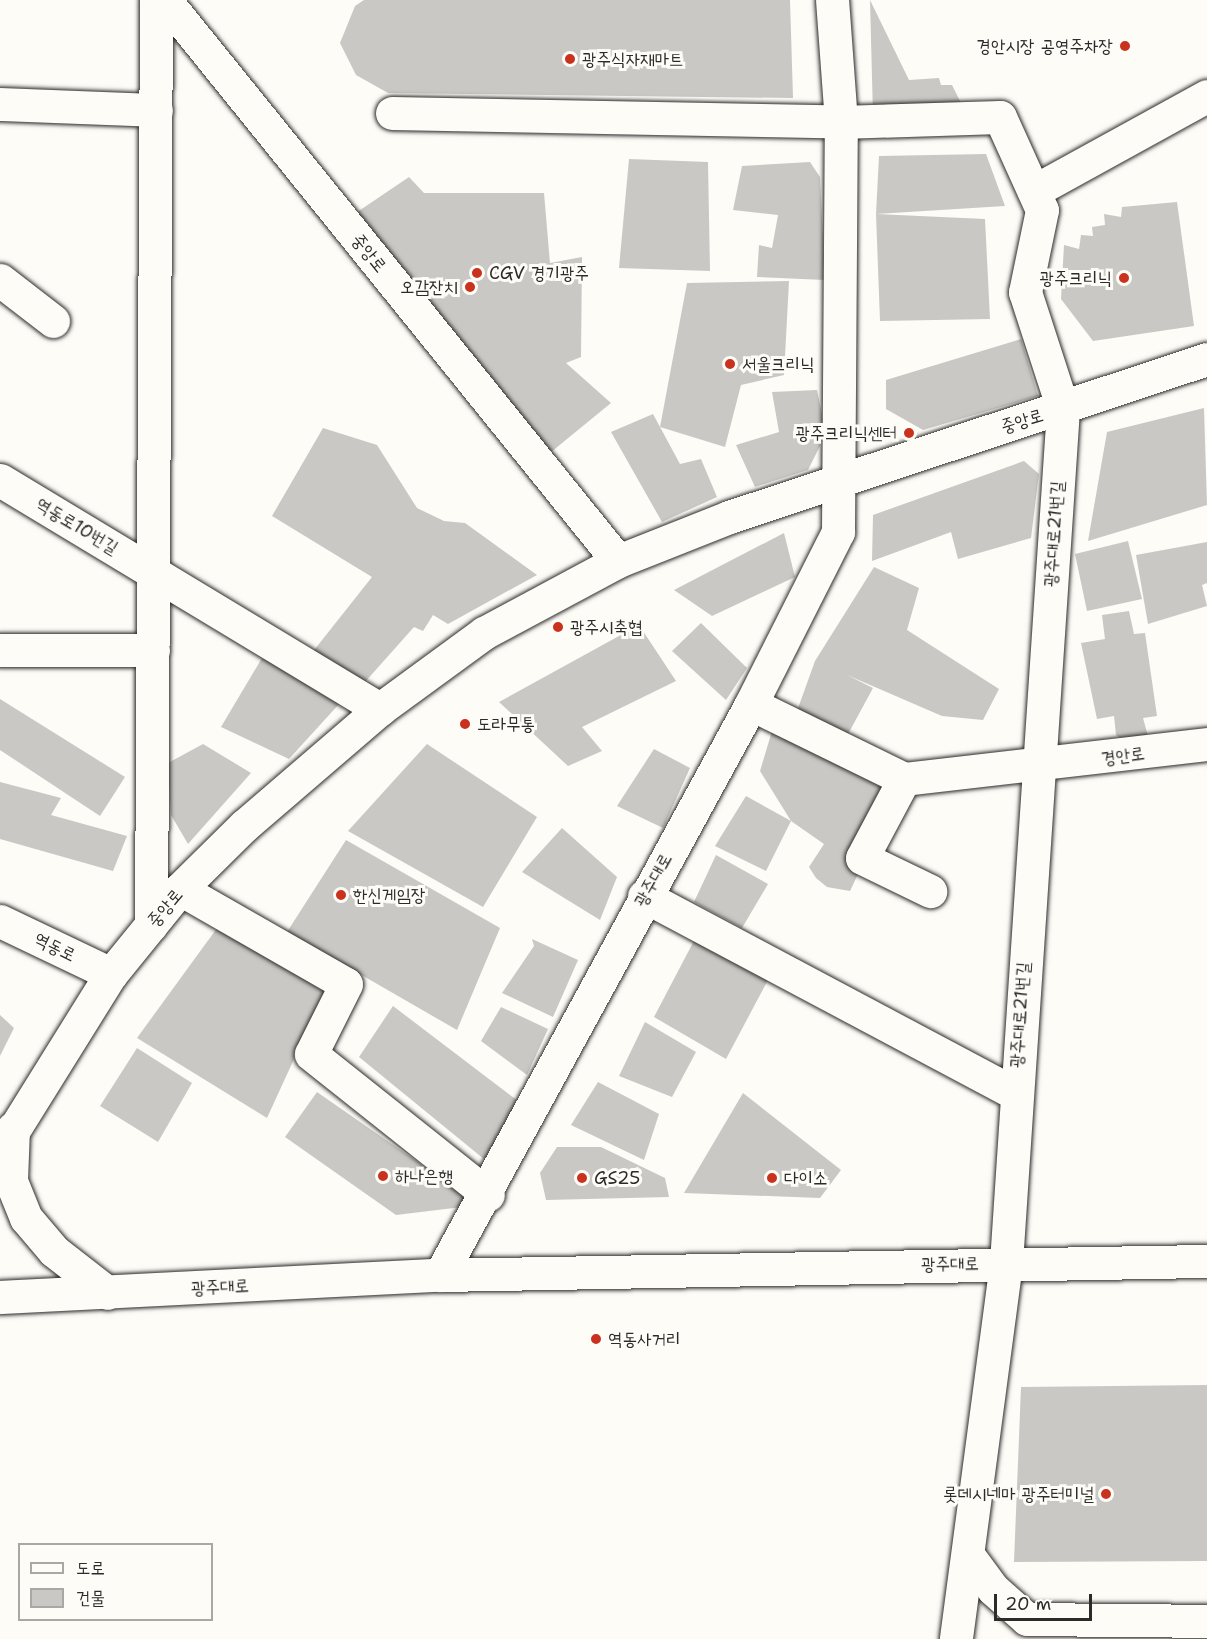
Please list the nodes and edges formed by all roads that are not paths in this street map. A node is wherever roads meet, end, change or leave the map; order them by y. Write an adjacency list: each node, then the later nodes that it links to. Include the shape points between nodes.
1 (156, 0): 6 (street)
2 (165, 0): 16 (street, 중앙로)
3 (832, 0): 8 (street)
4 (1207, 96): 9 (street)
5 (0, 104): 6 (street)
6 (156, 110): 17 (street)
7 (392, 112): 8 (street)
8 (841, 122): 9 (street, via 1000,117); 14 (street)
9 (1034, 191): 13 (street, via 1042,210 1024,292)
10 (0, 280): 11 (street)
11 (53, 321)
12 (1207, 359): 13 (street, 중앙로)
13 (1063, 409): 14 (street, 중앙로); 23 (street, 광주대로21번길)
14 (835, 479): 16 (street, 중앙로); 20 (street, 광주대로, via 838,532)
15 (0, 480): 17 (street, 역동로10번길)
16 (618, 561): 21 (street, 중앙로, via 484,633)
17 (153, 571): 19 (street); 21 (street)
18 (0, 650): 19 (street)
19 (153, 651): 29 (street)
20 (751, 704): 24 (street); 27 (street, 광주대로)
21 (380, 708): 25 (street, 중앙로, via 245,825)
22 (1207, 744): 23 (street, 경안로)
23 (1038, 767): 24 (street); 31 (street, 광주대로21번길)
24 (904, 779): 26 (street, via 862,858)
25 (180, 889): 29 (street, 중앙로); 33 (street, via 346,984 311,1054)
26 (930, 891)
27 (644, 896): 31 (street); 33 (street, 광주대로)
28 (0, 921): 30 (street, 역동로)
29 (151, 925): 30 (street, 중앙로)
30 (111, 974): 32 (street, 중앙로)
31 (1014, 1093): 35 (street, 광주대로21번길)
32 (7, 1139): 37 (street, via 11,1181 26,1218 54,1251)
33 (488, 1195): 36 (street, 광주대로)
34 (1207, 1261): 35 (street, 광주대로)
35 (1006, 1263): 36 (street, 광주대로); 39 (street, 광주대로21번길)
36 (441, 1275): 37 (street, 광주대로)
37 (108, 1293): 38 (street, 광주대로)
38 (0, 1297)
39 (968, 1555): 40 (street, via 993,1589 1027,1619); 41 (street, 광주대로21번길)
40 (1207, 1621)
41 (956, 1639)

